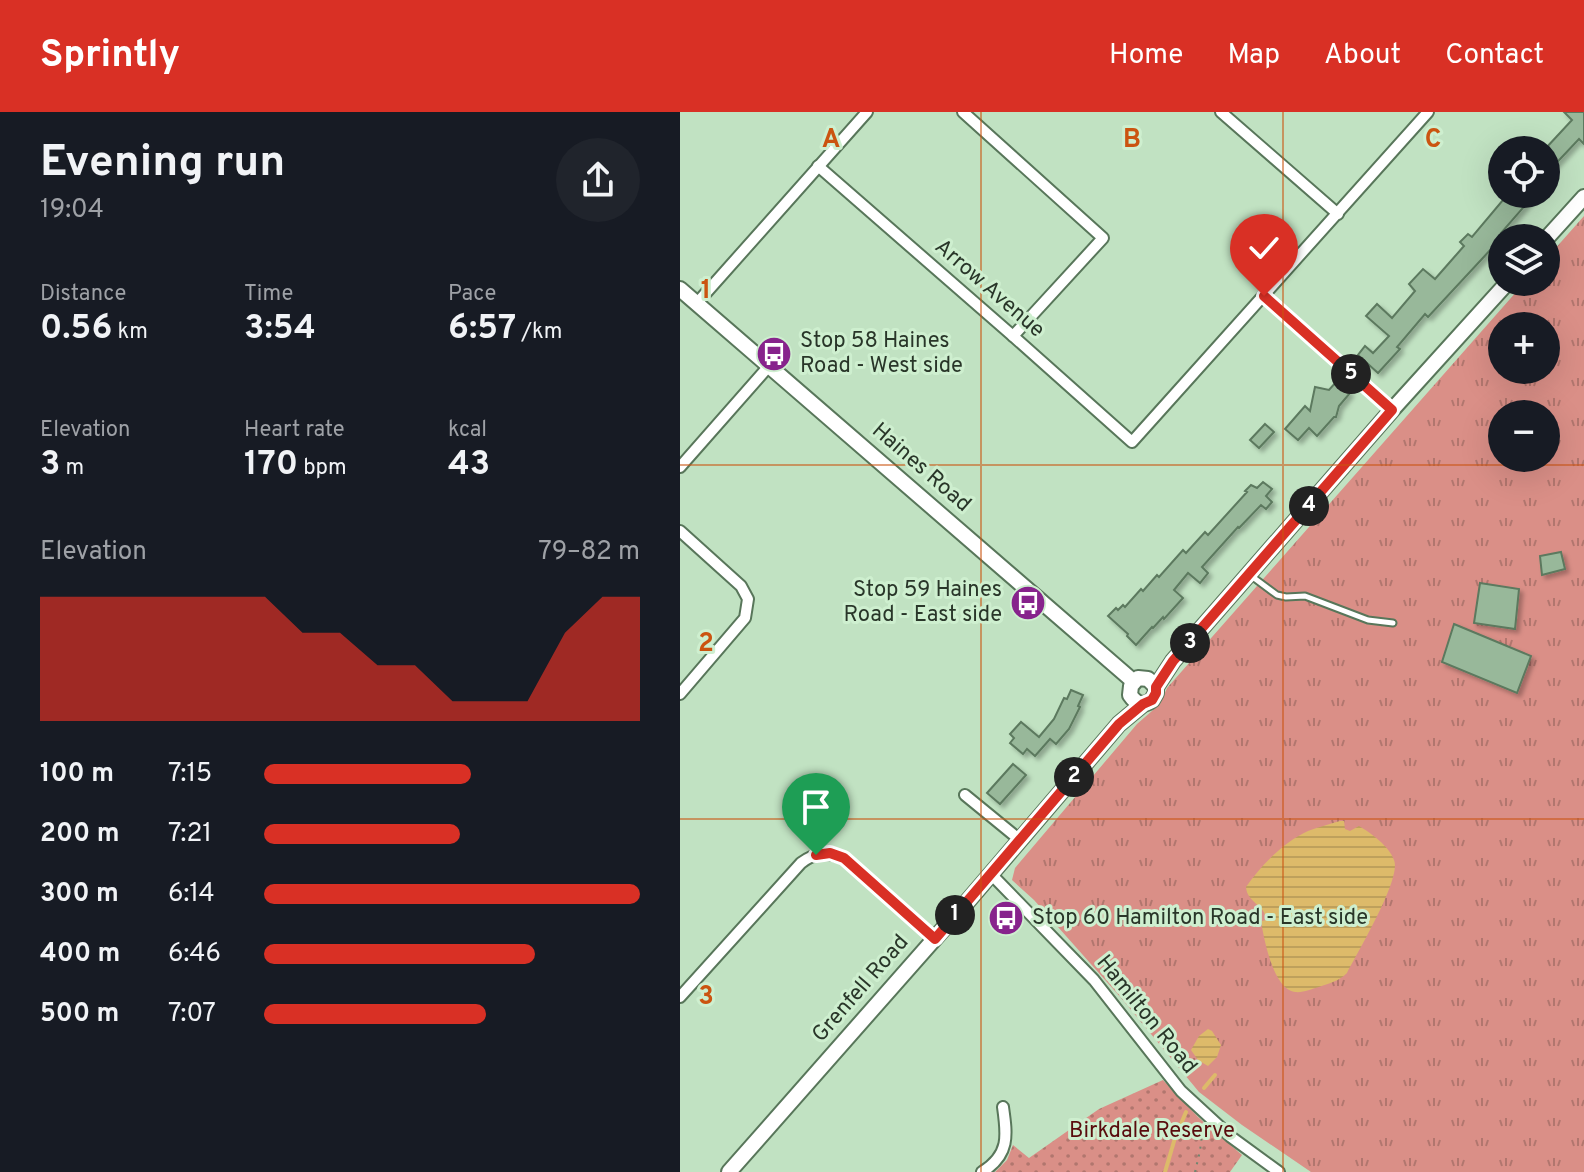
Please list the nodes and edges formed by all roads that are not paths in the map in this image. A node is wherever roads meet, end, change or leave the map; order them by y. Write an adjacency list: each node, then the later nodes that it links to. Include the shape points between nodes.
1 (867, 112): 5 (street)
2 (963, 112): 13 (street, via 1103,238)
3 (1221, 112): 7 (street)
4 (1428, 112): 7 (street)
5 (818, 166): 12 (street); 13 (street, Arrow Avenue)
6 (1584, 197): 8 (main road)
7 (1338, 214): 10 (street)
8 (1560, 224)
9 (680, 289): 12 (main road, Haines Road)
10 (1264, 296): 13 (street, Arrow Avenue, via 1132,442); 15 (street)
11 (1495, 296): 15 (main road)
12 (697, 303): 14 (main road, Haines Road)
13 (1013, 336)
14 (769, 366): 16 (street); 20 (main road, Haines Road)
15 (1392, 410): 18 (main road)
16 (680, 467)
17 (680, 531): 21 (street, via 741,586 748,599 745,618)
18 (1249, 575): 19 (lane, via 1282,596 1305,596 1368,620); 20 (main road, via 1173,661)
19 (1393, 623)
20 (1145, 682): 22 (main road, via 1130,691); 22 (main road, Grenfell Road, via 1156,693 1152,700)
21 (680, 694)
22 (1138, 701): 24 (main road, Grenfell Road)
23 (965, 795): 24 (street)
24 (1020, 840): 25 (main road, Grenfell Road)
25 (991, 874): 26 (main road, Grenfell Road); 31 (street, Hamilton Road, via 1094,980 1181,1091)
26 (935, 939): 27 (street, via 844,858 816,855 801,863); 29 (main road, Grenfell Road)
27 (680, 997)
28 (1003, 1107): 30 (street, via 1007,1136 1002,1154)
29 (729, 1172)
30 (982, 1172)
31 (1279, 1172)

